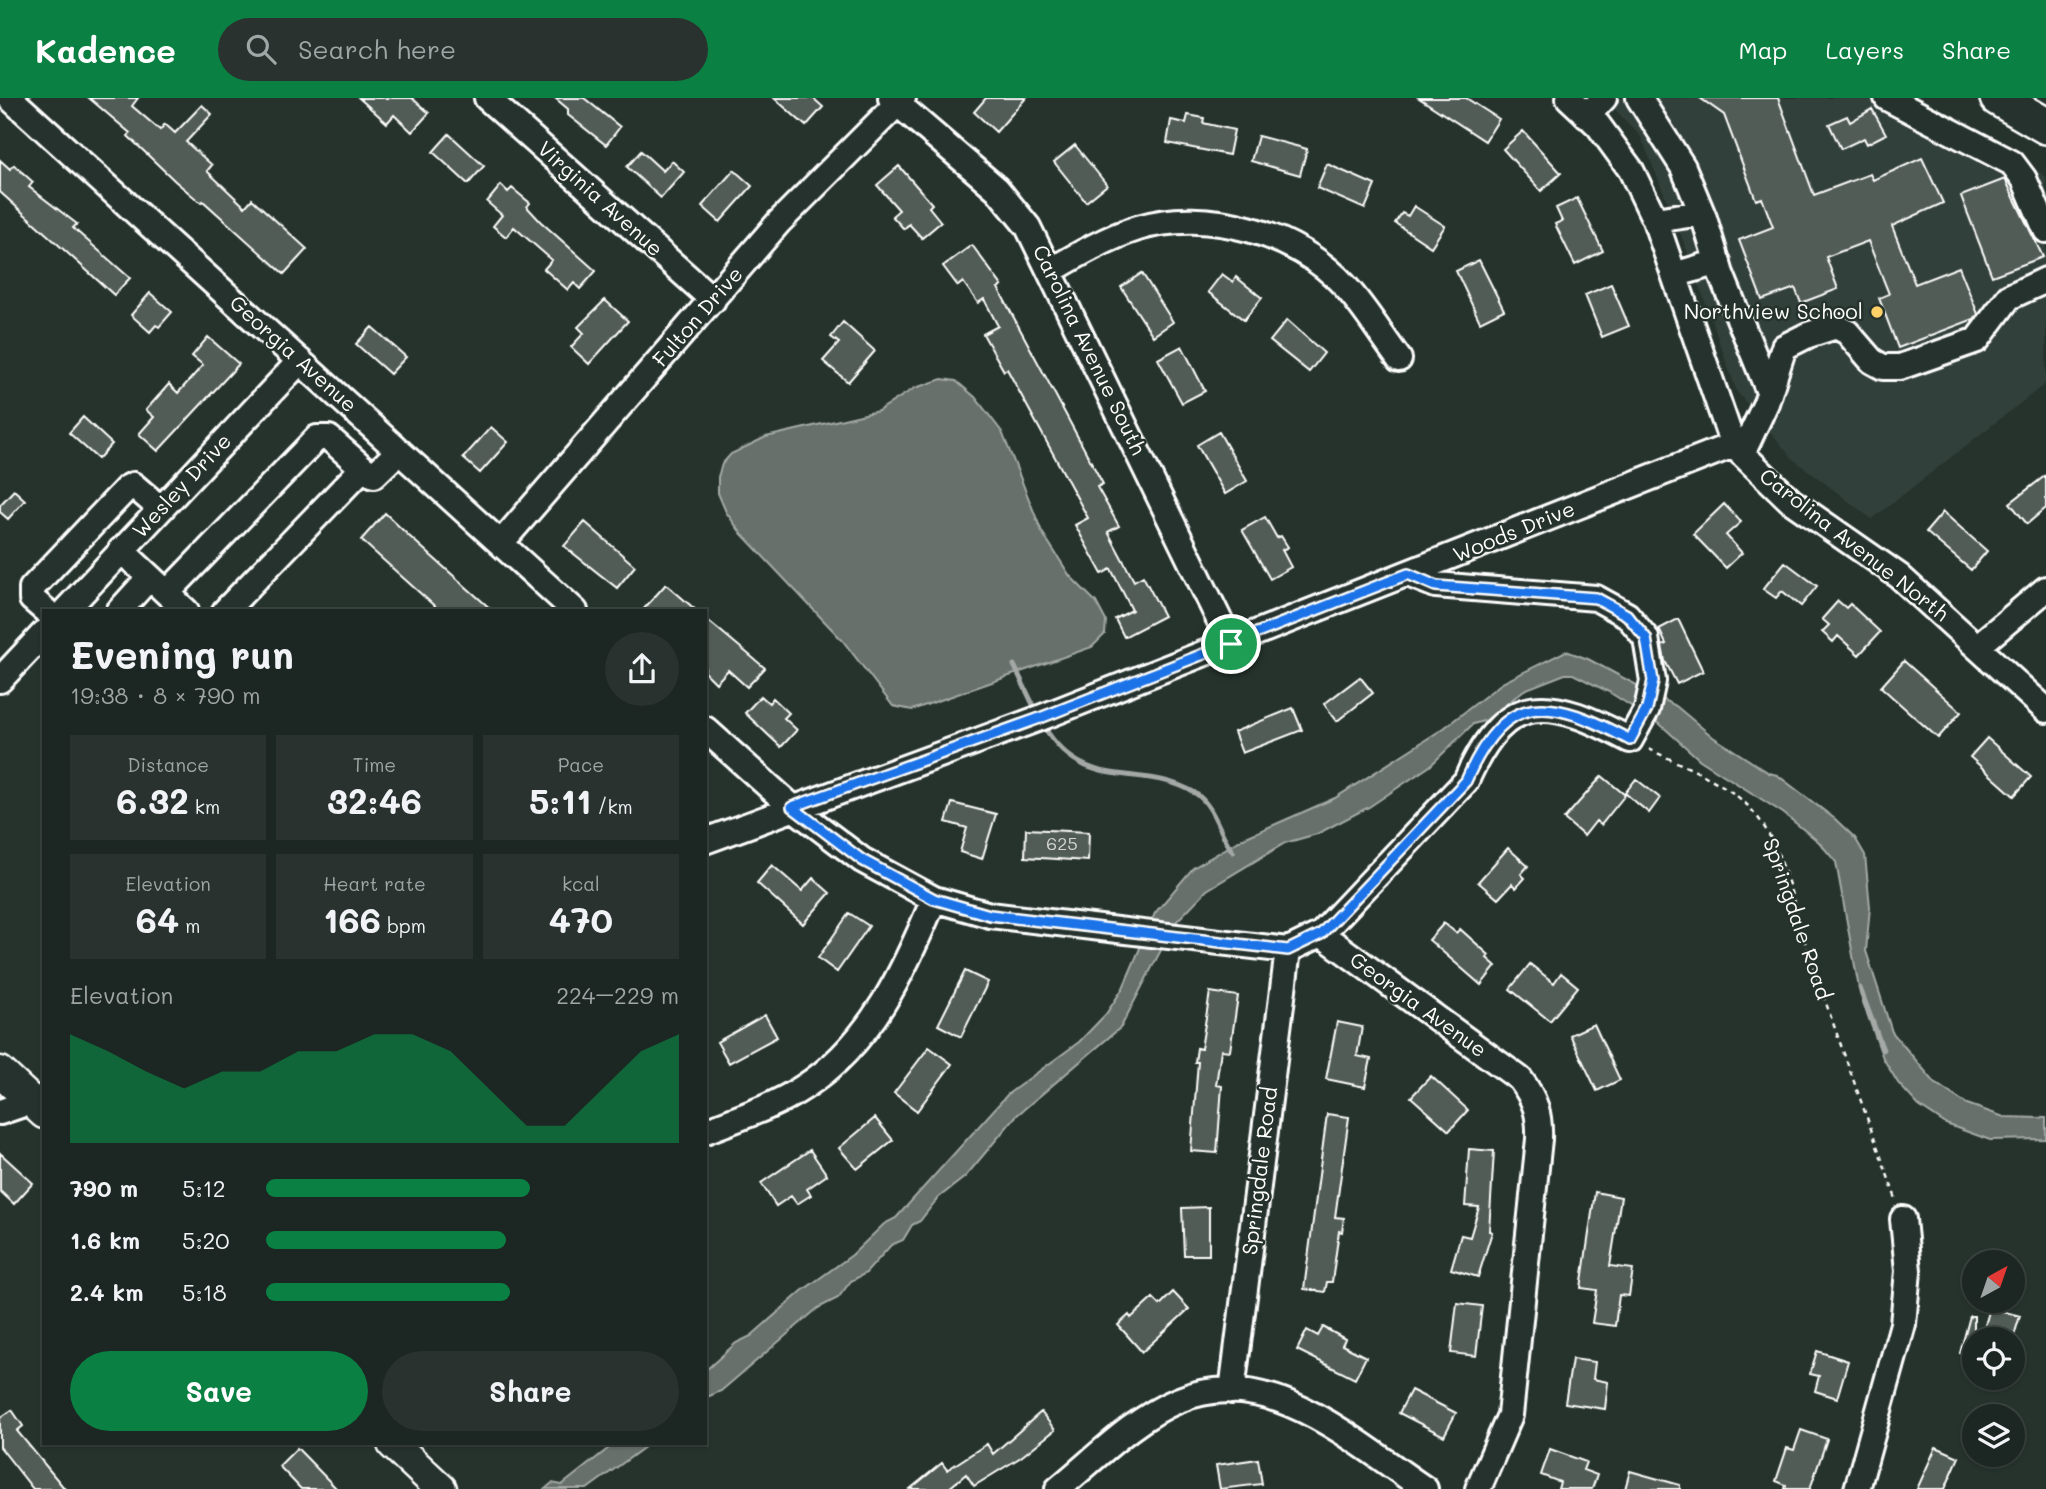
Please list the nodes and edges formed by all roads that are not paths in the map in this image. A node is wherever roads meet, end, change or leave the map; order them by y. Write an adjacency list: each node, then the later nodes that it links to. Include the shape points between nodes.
1 (10, 98): 19 (street, Georgia Avenue)
2 (487, 98): 17 (street, Virginia Avenue)
3 (1569, 98): 8 (street, Carolina Avenue North)
4 (1639, 98): 10 (street, via 1683,167)
5 (1887, 98): 12 (street, via 2012,163)
6 (1998, 98): 9 (highway)
7 (897, 100): 14 (street, Carolina Avenue South, via 997,188 1028,227); 17 (street, Fulton Drive, via 779,222)
8 (1596, 107): 11 (street, Carolina Avenue North)
9 (2046, 126)
10 (1702, 213): 11 (street); 13 (street)
11 (1655, 220): 15 (street, Carolina Avenue North)
12 (2046, 230)
13 (1718, 262): 15 (street); 20 (street)
14 (1052, 270): 18 (street, via 1089,248 1140,228 1195,221 1250,228 1300,250 1344,285); 37 (street, Carolina Avenue South)
15 (1674, 275): 21 (street, Carolina Avenue North)
16 (2046, 280): 20 (street, via 2009,297 1977,340 1900,367 1872,361 1847,332 1836,327 1808,335 1784,347)
17 (713, 300): 25 (street, Fulton Drive)
18 (1399, 359)
19 (300, 361): 22 (street, Georgia Avenue); 24 (street, Wesley Drive)
20 (1769, 392): 21 (street)
21 (1737, 450): 27 (street, Woods Drive); 38 (street, Carolina Avenue North, via 1790,501 1899,576)
22 (398, 451): 23 (street, via 374,475); 25 (street, Georgia Avenue)
23 (363, 468): 28 (street, via 329,438 317,438); 34 (street)
24 (161, 509): 26 (street, Wesley Drive); 30 (street, via 133,485 127,488 32,587 32,599)
25 (501, 543): 35 (street, Georgia Avenue)
26 (121, 551): 28 (street); 31 (street, Wesley Drive)
27 (1408, 574): 37 (street, Woods Drive); 45 (street, via 1436,586 1596,598 1627,615 1646,638 1652,692 1634,731 1553,707 1522,712 1495,729 1466,781)
28 (159, 585): 32 (street); 33 (street)
29 (2046, 589): 38 (street)
30 (44, 609)
31 (67, 609)
32 (122, 609)
33 (184, 609)
34 (227, 609)
35 (573, 609)
36 (42, 635): 39 (street)
37 (1231, 644): 42 (street, Woods Drive)
38 (1978, 646): 40 (street, Carolina Avenue North)
39 (0, 680)
40 (2046, 710)
41 (707, 731): 42 (street)
42 (792, 807): 43 (street, Woods Drive); 44 (street, via 862,860)
43 (707, 840)
44 (934, 899): 46 (street, via 990,915); 50 (street, via 909,959 876,1015 844,1054 805,1087)
45 (1321, 934): 46 (street); 57 (street, Georgia Avenue, via 1520,1079 1533,1096 1540,1117 1510,1415)
46 (1288, 950): 52 (street, Springdale Road)
47 (0, 1072): 48 (main road)
48 (40, 1104): 49 (street)
49 (0, 1112)
50 (707, 1130)
51 (1903, 1219): 58 (street, via 1909,1271 1903,1324)
52 (1232, 1391): 55 (street, via 1180,1399 1140,1421); 56 (street, via 1271,1396 1312,1415)
53 (394, 1445): 54 (main road)
54 (441, 1489)
55 (1058, 1489)
56 (1425, 1489)
57 (1478, 1489)
58 (1857, 1489)

